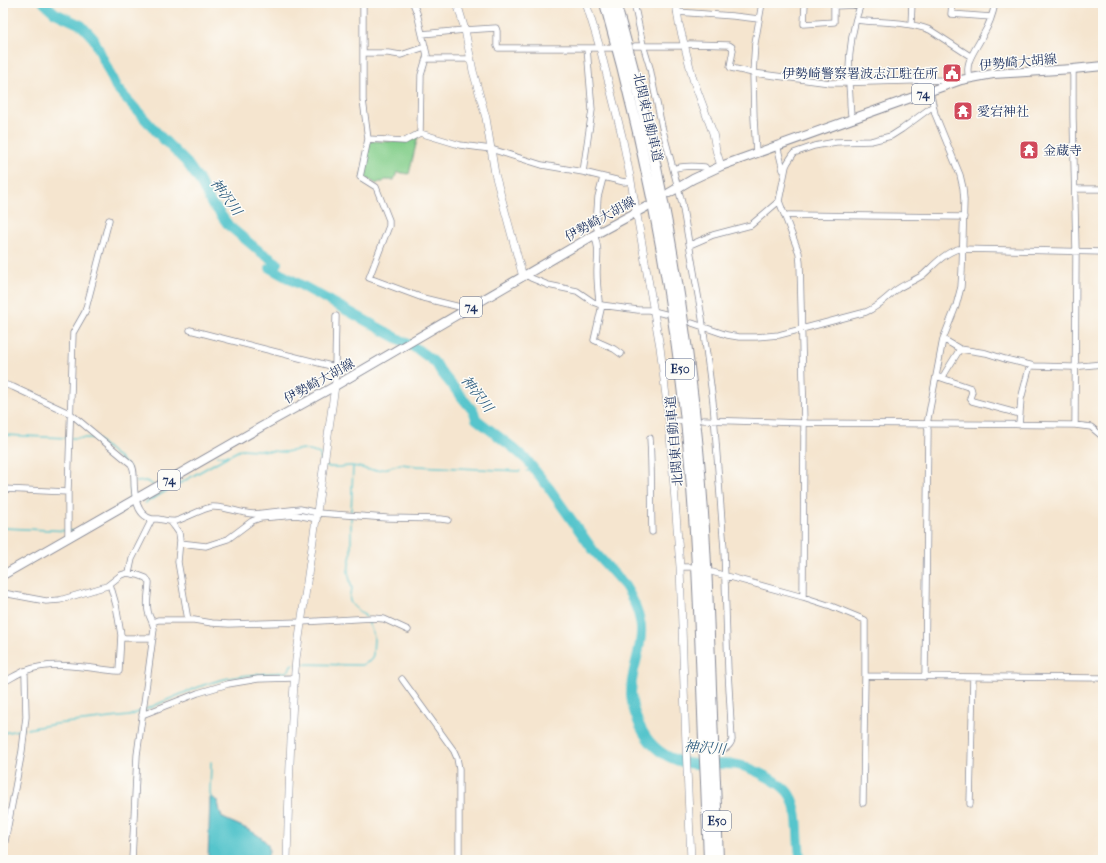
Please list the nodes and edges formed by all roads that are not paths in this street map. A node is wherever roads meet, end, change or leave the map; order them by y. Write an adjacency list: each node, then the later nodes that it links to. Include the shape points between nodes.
1 (363, 3): 32 (street)
2 (413, 3): 24 (street)
3 (457, 3): 23 (street)
4 (586, 3): 30 (street)
5 (605, 3): 139 (highway, 北関東自動車道 / E50, via 629,89 643,152 662,249 679,359 692,490)
6 (615, 3): 139 (highway, 北関東自動車道 / E50, via 638,87 653,157 671,247 684,332 701,490 707,593)
7 (634, 3): 26 (street)
8 (676, 3): 18 (street)
9 (762, 3): 20 (street)
10 (805, 3): 16 (street, via 804,24 834,22)
11 (912, 3): 22 (street)
12 (952, 3): 19 (street, via 952,14)
13 (995, 3): 19 (street)
14 (1103, 3): 17 (street)
15 (861, 4): 16 (street); 21 (street)
16 (834, 5)
17 (1103, 7)
18 (677, 12): 20 (street); 27 (street)
19 (991, 17): 33 (street)
20 (759, 19): 38 (street)
21 (856, 20): 22 (street); 40 (street, via 850,50)
22 (912, 25): 33 (street, via 930,30)
23 (465, 30): 24 (street); 29 (street, via 496,28 498,48); 35 (street)
24 (422, 34): 28 (street)
25 (635, 46): 26 (street)
26 (643, 46): 27 (street); 51 (street)
27 (684, 46): 38 (street, via 730,46 733,50 730,67); 50 (street, via 713,133)
28 (425, 47): 32 (street, via 401,55); 34 (street)
29 (587, 48): 30 (street); 52 (street, via 592,110)
30 (600, 48): 31 (street); 56 (street)
31 (612, 48)
32 (363, 53): 46 (street, via 363,100)
33 (970, 56): 39 (street)
34 (426, 59): 35 (street); 45 (street, via 421,75)
35 (470, 59): 48 (street, via 486,118)
36 (1103, 66): 37 (main road, 伊勢崎大胡線 / 74)
37 (1073, 69): 39 (main road, 伊勢崎大胡線 / 74); 58 (street)
38 (753, 73): 40 (street); 49 (street)
39 (969, 78): 41 (main road, 伊勢崎大胡線 / 74)
40 (848, 83): 41 (street, via 947,80); 44 (street)
41 (953, 83): 42 (main road, 伊勢崎大胡線 / 74)
42 (930, 91): 43 (street); 44 (main road, 伊勢崎大胡線 / 74)
43 (933, 106): 54 (street, via 888,137 871,141 825,144 796,152 788,162); 65 (street, via 960,175)
44 (852, 119): 47 (main road, 伊勢崎大胡線 / 74)
45 (420, 133): 46 (street, via 405,141); 48 (street, via 460,145)
46 (368, 139): 74 (street, via 360,177 376,187 389,226 369,278)
47 (777, 146): 49 (main road, 伊勢崎大胡線 / 74); 54 (street)
48 (491, 149): 52 (street, via 542,166); 72 (street, via 500,196)
49 (756, 153): 50 (main road, 伊勢崎大胡線 / 74)
50 (721, 166): 53 (main road, 伊勢崎大胡線 / 74)
51 (673, 168): 53 (street, via 697,166 705,168); 57 (street)
52 (583, 172): 55 (street)
53 (708, 172): 57 (main road, 伊勢崎大胡線 / 74)
54 (784, 174): 61 (street)
55 (603, 178): 56 (street); 67 (street, via 598,197)
56 (631, 181): 63 (street)
57 (679, 187): 60 (main road, 伊勢崎大胡線 / 74); 68 (street)
58 (1075, 189): 59 (street); 70 (street)
59 (1103, 189)
60 (669, 193)
61 (779, 201): 64 (street); 68 (street, via 751,225 713,235)
62 (646, 207): 63 (main road, 伊勢崎大胡線 / 74)
63 (636, 213): 67 (main road, 伊勢崎大胡線 / 74); 75 (street)
64 (785, 216): 65 (street); 80 (street, via 800,258)
65 (964, 217): 69 (street)
66 (109, 220): 93 (street, via 85,312 74,333)
67 (597, 234): 72 (main road, 伊勢崎大胡線 / 74); 73 (street)
68 (690, 245): 79 (street)
69 (963, 249): 70 (street); 80 (street, via 949,253 921,276 897,289 872,310); 82 (street, via 959,297)
70 (1076, 251): 71 (street); 88 (street)
71 (1103, 252)
72 (524, 276): 73 (street, via 577,291); 74 (main road, 伊勢崎大胡線 / 74)
73 (600, 305): 75 (street); 84 (street, via 594,340)
74 (465, 310): 92 (main road, 伊勢崎大胡線 / 74)
75 (654, 311): 76 (street); 96 (street)
76 (665, 314)
77 (336, 316): 87 (street)
78 (692, 323): 79 (street)
79 (703, 327): 80 (street, via 727,335 745,337 771,336); 98 (street)
80 (802, 328): 99 (street)
81 (190, 330): 87 (street)
82 (943, 339): 83 (street); 89 (street)
83 (960, 349): 86 (street); 90 (street)
84 (621, 354)
85 (1103, 364): 88 (street)
86 (1030, 365): 88 (street); 94 (street, via 1020,399)
87 (334, 366): 92 (street)
88 (1075, 367): 102 (street)
89 (936, 376): 90 (street); 100 (street)
90 (943, 378): 94 (street, via 971,388 972,401)
91 (3, 384): 93 (street)
92 (335, 386): 107 (main road, 伊勢崎大胡線 / 74); 108 (street)
93 (71, 414): 106 (street); 107 (street, via 132,465)
94 (1020, 414): 101 (street)
95 (703, 420): 98 (street)
96 (669, 421): 97 (street); 115 (street)
97 (678, 421)
98 (714, 421): 99 (street); 120 (street)
99 (804, 423): 100 (street); 123 (street)
100 (927, 424): 101 (street); 132 (street)
101 (1019, 425): 102 (street)
102 (1075, 425): 103 (street, via 1091,427)
103 (1103, 437)
104 (650, 438): 112 (street)
105 (3, 489): 106 (street)
106 (68, 492): 113 (street)
107 (135, 499): 109 (street, via 143,514); 113 (main road, 伊勢崎大胡線 / 74)
108 (317, 516): 110 (street); 111 (street, via 300,509 246,514 213,507); 114 (street, via 260,518 228,539 206,546); 126 (street)
109 (152, 519): 111 (street); 118 (street, via 132,560)
110 (448, 520)
111 (171, 522): 114 (street, via 179,533)
112 (652, 532)
113 (69, 538): 119 (main road, 伊勢崎大胡線 / 74)
114 (180, 543): 124 (street, via 178,562)
115 (680, 567): 116 (street); 140 (street)
116 (690, 567)
117 (712, 572): 120 (street)
118 (129, 573): 121 (street, via 121,575); 125 (street, via 146,578 149,582 148,611)
119 (3, 575)
120 (725, 576): 123 (street); 140 (street, via 732,740 723,748 698,749)
121 (110, 584): 122 (street, via 52,601); 128 (street)
122 (3, 593)
123 (804, 597): 131 (street, via 865,620)
124 (188, 620): 125 (street); 126 (street, via 220,624)
125 (153, 622): 129 (street)
126 (301, 622): 127 (street, via 373,618); 134 (street)
127 (408, 630)
128 (122, 638): 129 (street); 130 (street, via 118,671 55,665)
129 (153, 638): 138 (street)
130 (24, 671): 137 (street); 144 (street, via 26,717)
131 (865, 676): 132 (street); 142 (street)
132 (925, 676): 133 (street)
133 (972, 677): 135 (street); 143 (street)
134 (294, 678): 138 (street, via 258,679 228,684); 146 (street)
135 (1103, 678)
136 (402, 679): 147 (street, via 457,758)
137 (3, 682)
138 (142, 715): 145 (street, via 137,755)
139 (709, 741): 141 (highway, 北関東自動車道 / E50, bridge)
140 (686, 746): 148 (street)
141 (710, 782): 149 (highway, 北関東自動車道 / E50); 150 (highway, 北関東自動車道 / E50)
142 (864, 803)
143 (970, 804)
144 (3, 852)
145 (132, 860)
146 (287, 860)
147 (459, 860)
148 (691, 860)
149 (709, 860)
150 (718, 860)

